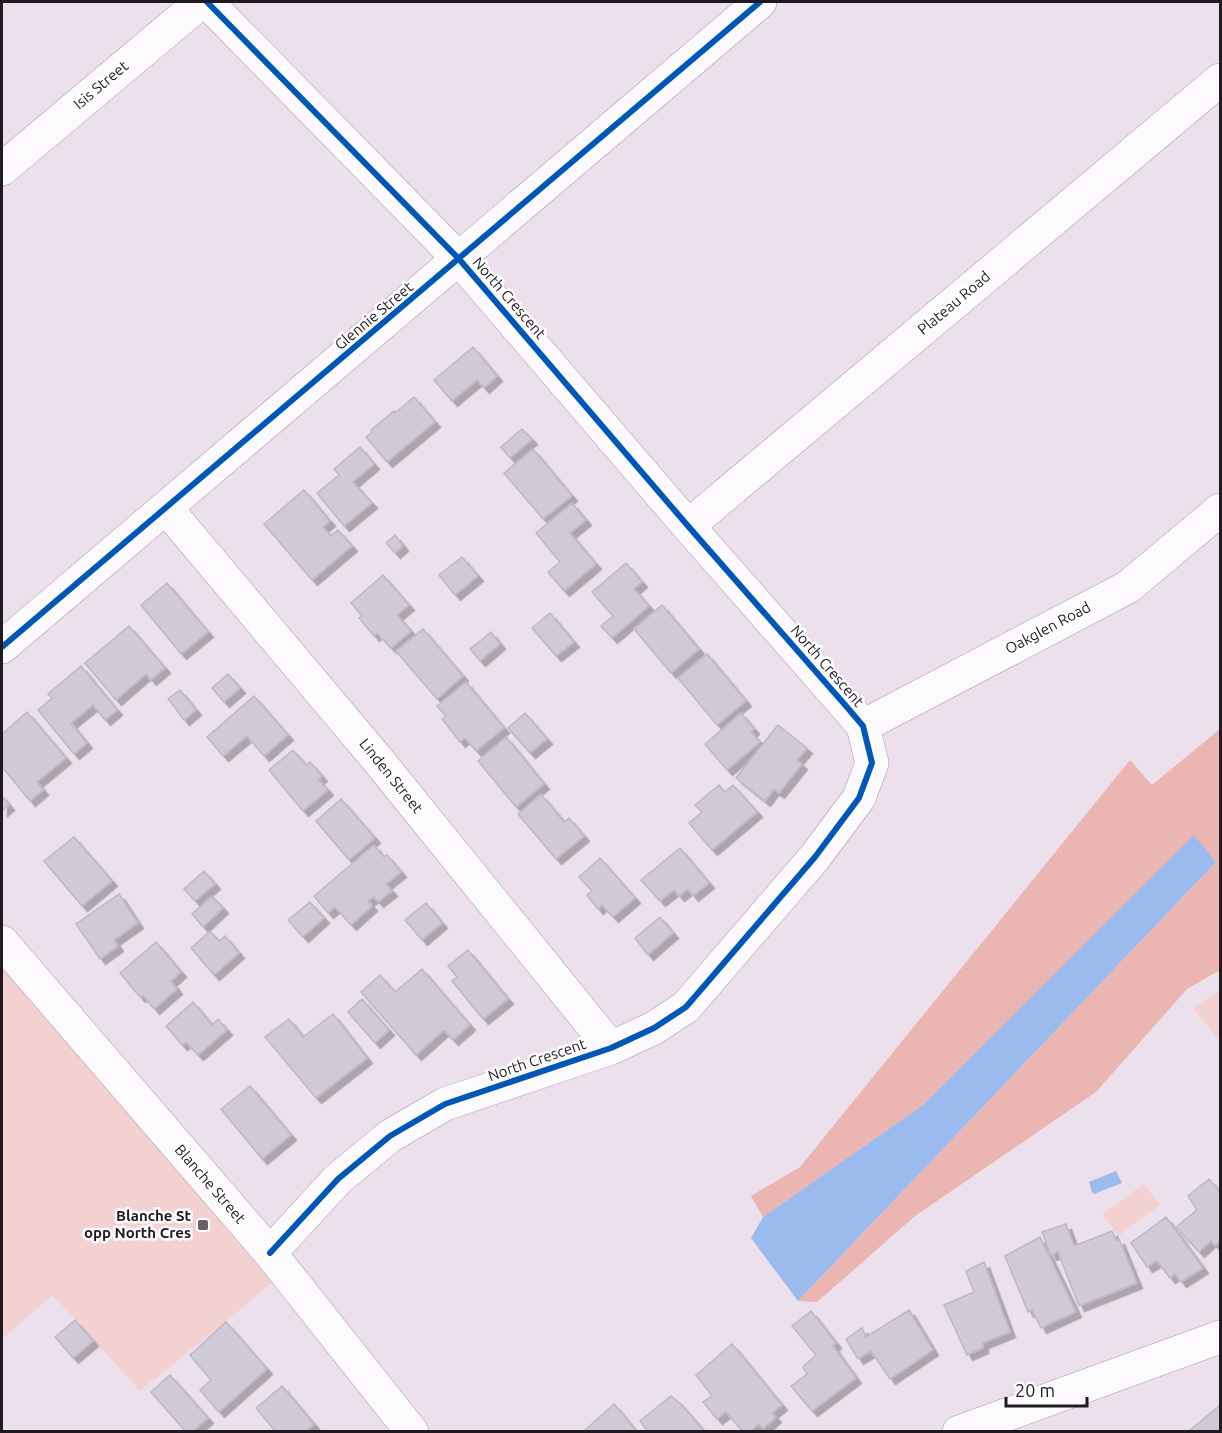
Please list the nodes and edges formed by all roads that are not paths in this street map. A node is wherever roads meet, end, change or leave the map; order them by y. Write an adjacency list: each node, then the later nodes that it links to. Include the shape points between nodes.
1 (201, 2): 5 (street, Isis Street)
2 (207, 2): 6 (street, North Crescent)
3 (760, 2): 6 (street, Glennie Street)
4 (1221, 80): 9 (street, Plateau Road)
5 (2, 169)
6 (459, 259): 7 (street, Glennie Street); 9 (street, North Crescent)
7 (166, 508): 10 (street, Glennie Street); 13 (street, Linden Street, via 373,754)
8 (1221, 510): 11 (street, Oakglen Road, via 1128,587)
9 (688, 526): 11 (street, North Crescent)
10 (2, 647)
11 (862, 726): 13 (street, North Crescent, via 872,763 859,798 815,857 686,1007 654,1028)
12 (2, 942): 14 (street, Blanche Street)
13 (611, 1048): 14 (street, North Crescent, via 445,1104 399,1131 338,1179)
14 (270, 1253): 16 (street, Blanche Street)
15 (1221, 1336): 17 (street)
16 (412, 1431)
17 (959, 1431)

